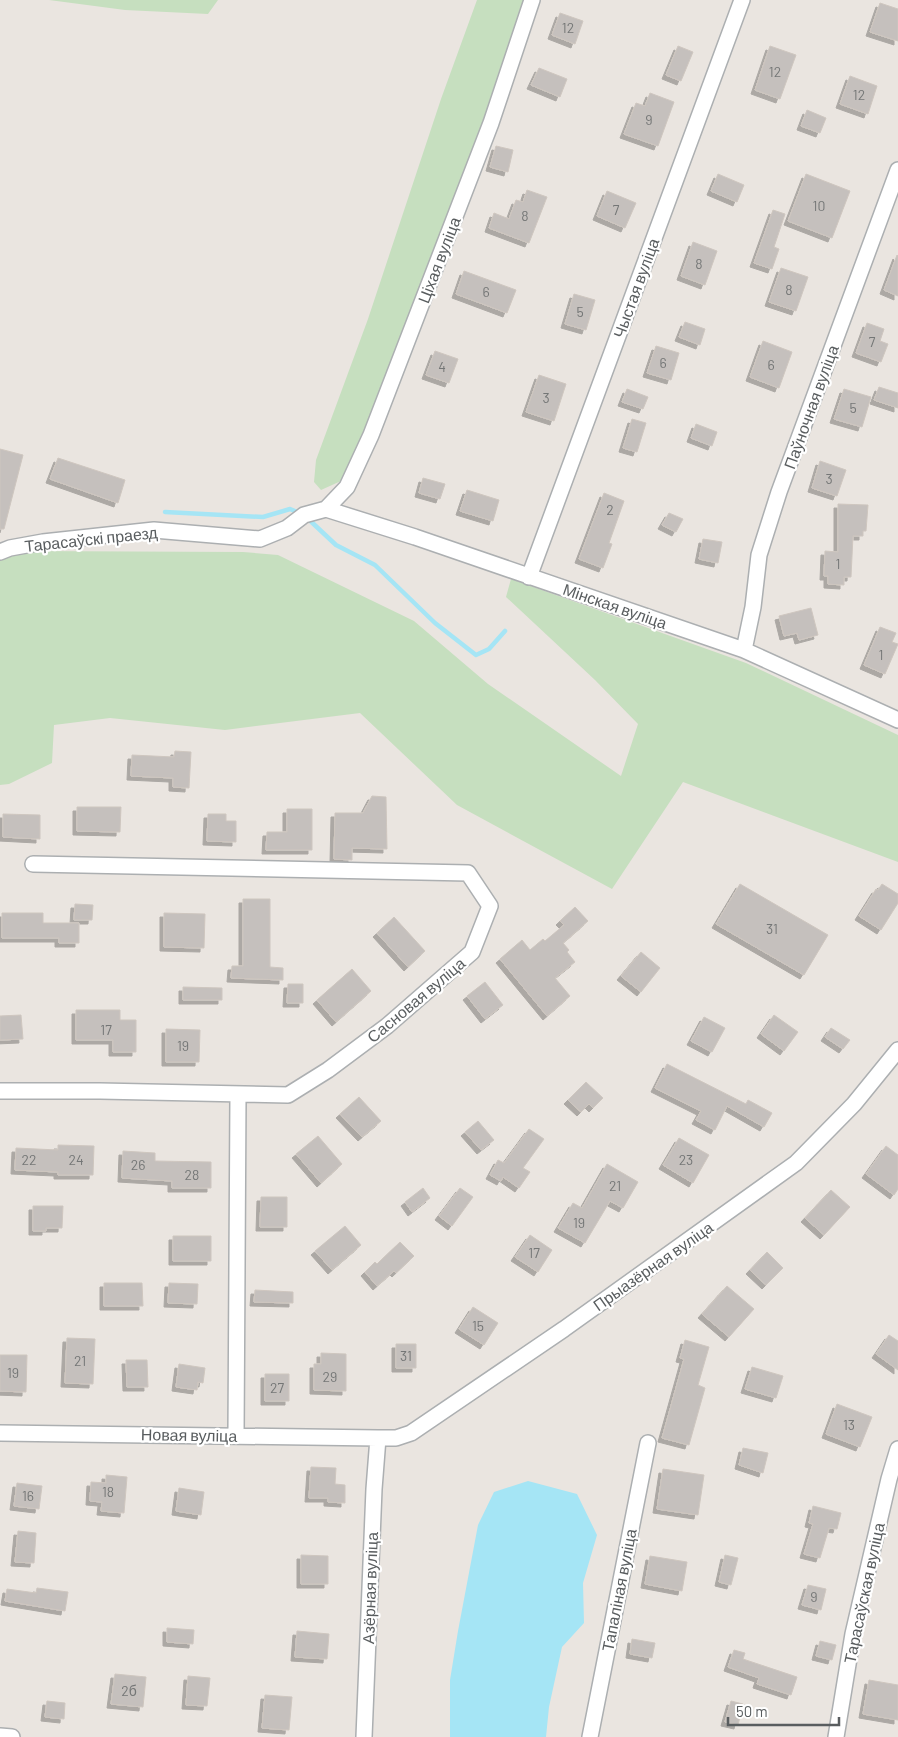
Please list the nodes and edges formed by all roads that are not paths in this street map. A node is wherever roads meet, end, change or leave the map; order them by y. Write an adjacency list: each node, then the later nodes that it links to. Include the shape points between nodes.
1 (532, 0): 4 (street, Ціхая вуліца, via 491,123 371,435 346,487)
2 (742, 0): 6 (street, Чыстая вуліца)
3 (898, 170): 7 (street, Паўночная вуліца, via 779,492 759,555)
4 (326, 509): 5 (street, Тарасаўскі праезд, via 304,514 287,528 260,539 154,530 43,542); 6 (street, Мінская вуліца)
5 (0, 552)
6 (529, 577): 7 (street, Мінская вуліца)
7 (744, 650): 8 (street, Мінская вуліца)
8 (898, 720)
9 (33, 864): 12 (street, Сасновая вуліца, via 468,873 490,906 472,952 387,1026 288,1095)
10 (898, 1050): 15 (street, Прыазёрная вуліца, via 824,1135 796,1163 763,1188 411,1433 396,1438)
11 (0, 1091): 12 (street, Сасновая вуліца)
12 (238, 1095): 14 (street)
13 (0, 1433): 14 (street, Новая вуліца)
14 (236, 1436): 15 (street, Новая вуліца)
15 (378, 1438): 20 (street, Азёрная вуліца)
16 (648, 1443): 21 (street, Тапаліная вуліца)
17 (898, 1449): 22 (street, Тарасаўская вуліца, via 853,1634)
18 (0, 1736): 19 (street)
19 (12, 1737)
20 (364, 1737)
21 (590, 1737)
22 (836, 1737)

